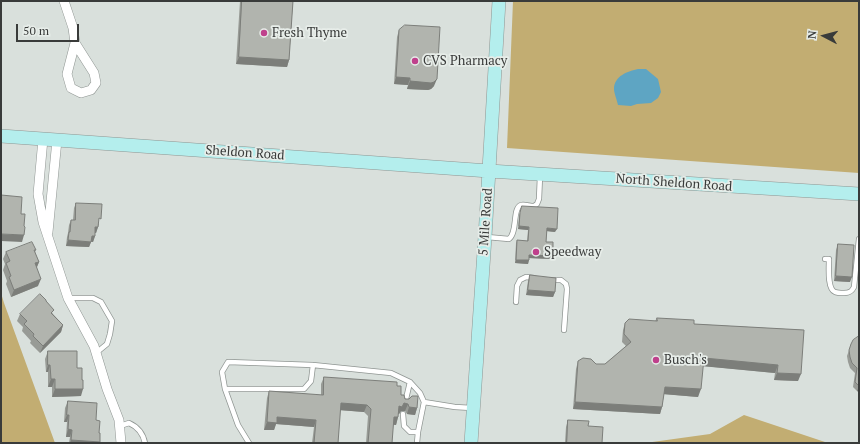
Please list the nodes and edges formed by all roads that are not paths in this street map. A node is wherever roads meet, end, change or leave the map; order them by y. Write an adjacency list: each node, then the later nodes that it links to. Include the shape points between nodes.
1 (64, 1): 3 (street)
2 (499, 1): 7 (main road, 5 Mile Road)
3 (75, 43): 3 (street, via 67,74 71,88 81,93 91,90 96,83 94,73)
4 (1, 136): 5 (main road, Sheldon Road)
5 (42, 139): 6 (main road, Sheldon Road); 11 (street, via 38,194)
6 (57, 140): 7 (main road, Sheldon Road); 11 (street)
7 (490, 171): 8 (main road, North Sheldon Road); 10 (main road, 5 Mile Road)
8 (540, 174): 9 (main road, North Sheldon Road); 10 (lane, via 537,204 519,206 512,237)
9 (859, 194)
10 (485, 237): 25 (main road, 5 Mile Road)
11 (47, 238): 16 (street)
12 (859, 239): 13 (lane, via 854,287 847,294 831,289 829,259)
13 (825, 258)
14 (540, 279): 17 (lane, via 526,277 520,280)
15 (547, 279): 18 (lane, via 561,280 566,284)
16 (68, 298): 19 (street); 19 (lane, via 93,298 101,302 112,321 107,344)
17 (516, 302)
18 (564, 330)
19 (96, 353): 27 (street)
20 (313, 365): 21 (lane, via 391,372); 22 (lane, via 311,381 304,389); 22 (lane, via 228,362 222,372)
21 (410, 382): 23 (lane); 24 (lane)
22 (225, 389): 31 (lane, via 238,425)
23 (424, 402): 25 (lane); 28 (lane)
24 (404, 403)
25 (474, 408): 33 (main road, 5 Mile Road)
26 (403, 414): 28 (lane, via 404,426 410,432)
27 (120, 426): 29 (street); 30 (lane, via 129,423 136,426)
28 (418, 432): 32 (lane)
29 (121, 443)
30 (145, 443)
31 (249, 443)
32 (417, 443)
33 (471, 443)

